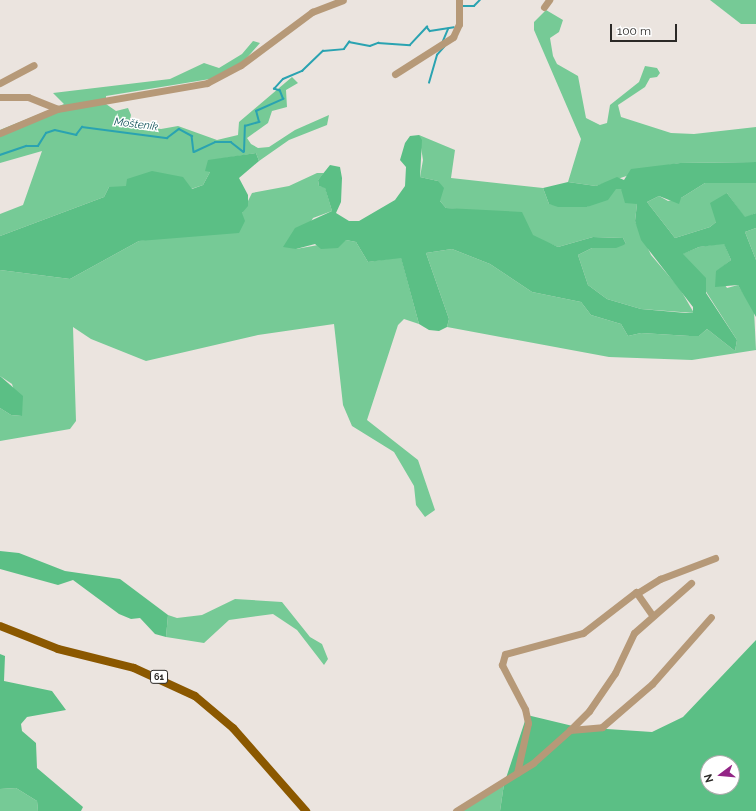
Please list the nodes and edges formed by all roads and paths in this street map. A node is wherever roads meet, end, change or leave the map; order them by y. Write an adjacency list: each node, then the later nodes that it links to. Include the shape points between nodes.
1 (343, 0): 3 (street)
2 (548, 0): 5 (street)
3 (333, 1): 10 (street, via 306,17 234,70 208,83)
4 (460, 5): 7 (street, via 459,24 444,44)
5 (544, 7)
6 (34, 65): 8 (street)
7 (395, 74)
8 (0, 83)
9 (0, 97): 10 (street, via 28,97)
10 (57, 109): 11 (street)
11 (0, 133)
12 (715, 558): 14 (street, via 660,579)
13 (691, 583): 15 (street)
14 (638, 592): 15 (street); 19 (street, via 625,597 583,633 505,654 502,665 525,709 528,723)
15 (654, 616): 18 (street, via 634,633 615,673 589,711)
16 (711, 617): 18 (street, via 652,684 602,727)
17 (0, 626): 20 (main road, 61, via 58,649 134,668 195,696 233,728)
18 (570, 730): 19 (street)
19 (517, 773): 21 (street)
20 (306, 811)
21 (456, 811)

